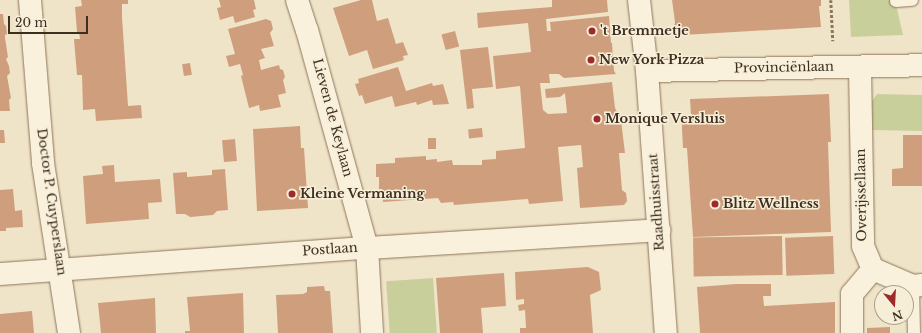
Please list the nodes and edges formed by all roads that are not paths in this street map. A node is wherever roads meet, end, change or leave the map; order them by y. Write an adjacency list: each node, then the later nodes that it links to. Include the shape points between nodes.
1 (30, 0): 11 (street, Doctor P. Cuyperslaan, via 43,163)
2 (297, 0): 10 (street, Lieven de Keylaan)
3 (639, 0): 8 (street, Raadhuisstraat)
4 (912, 0): 5 (lane)
5 (896, 1)
6 (922, 65): 7 (street, Provinciënlaan)
7 (860, 67): 8 (street, Provinciënlaan); 12 (street, Overijssellaan, via 863,246)
8 (647, 71): 9 (street, Raadhuisstraat)
9 (659, 230): 10 (street, Postlaan); 17 (street, Raadhuisstraat)
10 (367, 248): 11 (street, Postlaan); 16 (street, Lieven de Keylaan)
11 (60, 269): 13 (street, Postlaan); 15 (street, Doctor P. Cuyperslaan)
12 (873, 269): 14 (street); 18 (street, via 852,294)
13 (0, 274)
14 (917, 286): 19 (lane)
15 (69, 333)
16 (372, 333)
17 (666, 333)
18 (852, 333)
19 (914, 333)

